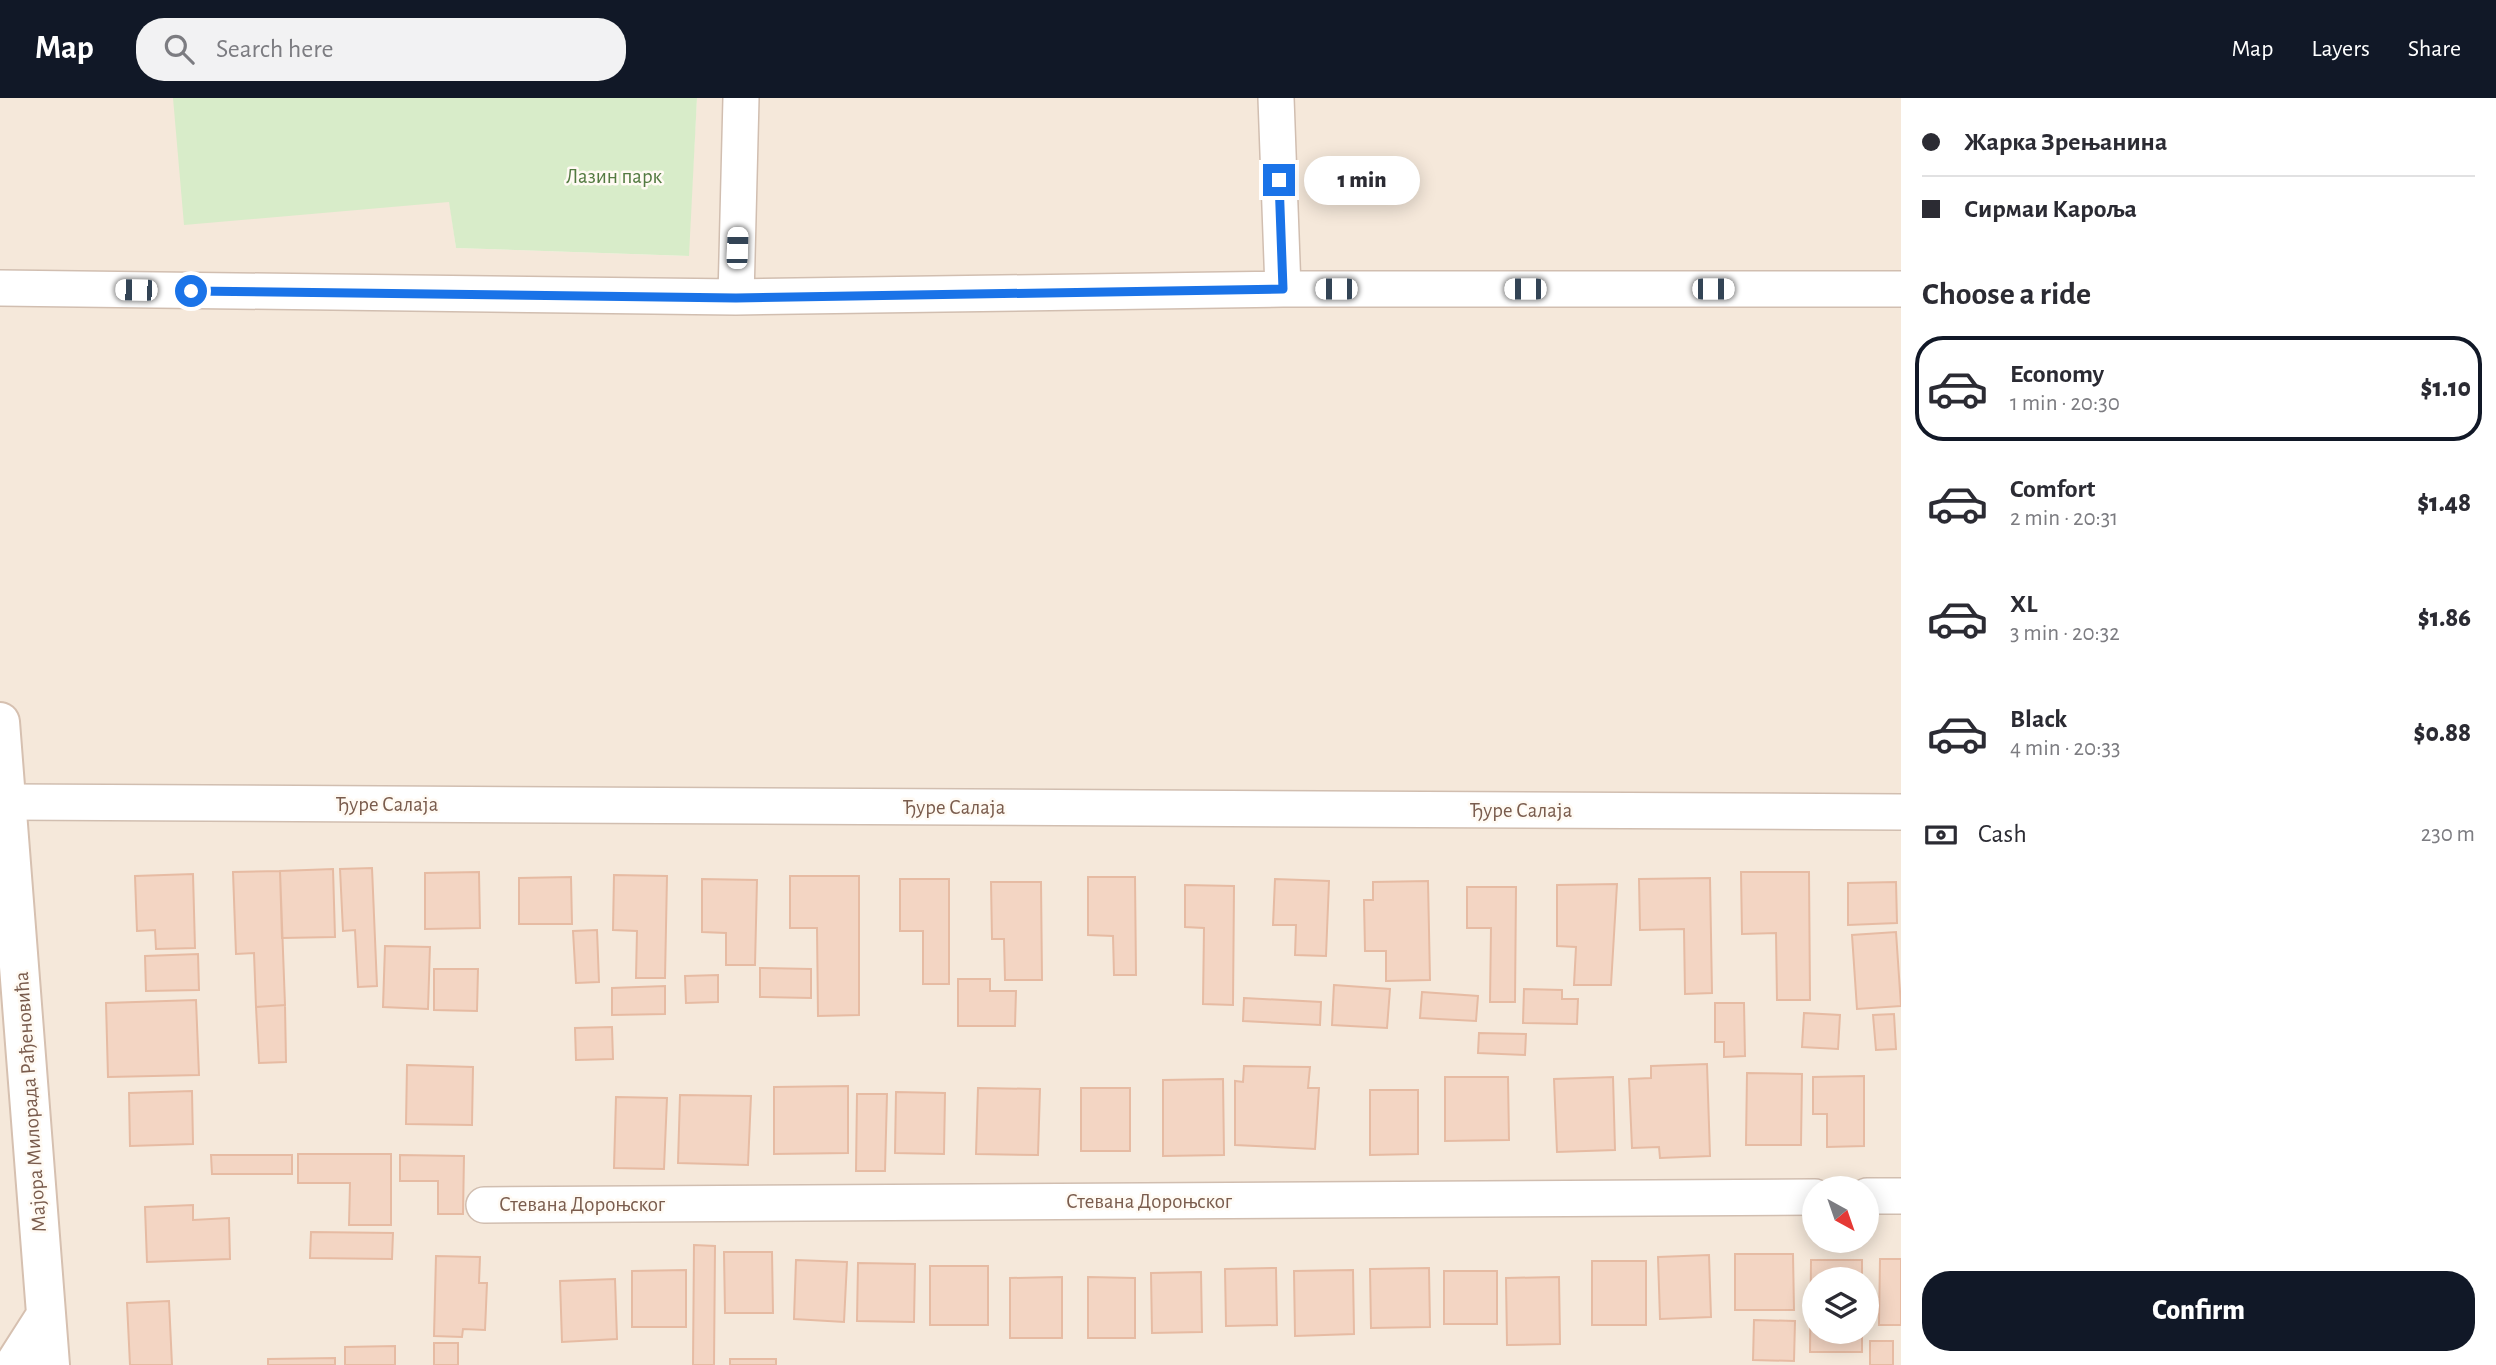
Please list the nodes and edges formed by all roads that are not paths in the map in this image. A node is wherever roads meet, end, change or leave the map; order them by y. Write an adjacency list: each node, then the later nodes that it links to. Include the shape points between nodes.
1 (741, 98): 6 (street)
2 (1276, 98): 4 (street)
3 (0, 288): 6 (street)
4 (1283, 289): 5 (street); 6 (street)
5 (1901, 289)
6 (736, 298)
7 (0, 722): 8 (street, Мајора Милорада Рађеновића)
8 (7, 802): 9 (street, Ђуре Салаја); 14 (street, Мајора Милорада Рађеновића)
9 (1901, 812)
10 (1802, 1196): 13 (street, Стевана Дороњског)
11 (1880, 1196): 12 (street)
12 (1901, 1196)
13 (484, 1205)
14 (47, 1315): 15 (street); 16 (street, Мајора Милорада Рађеновића)
15 (14, 1365)
16 (50, 1365)

